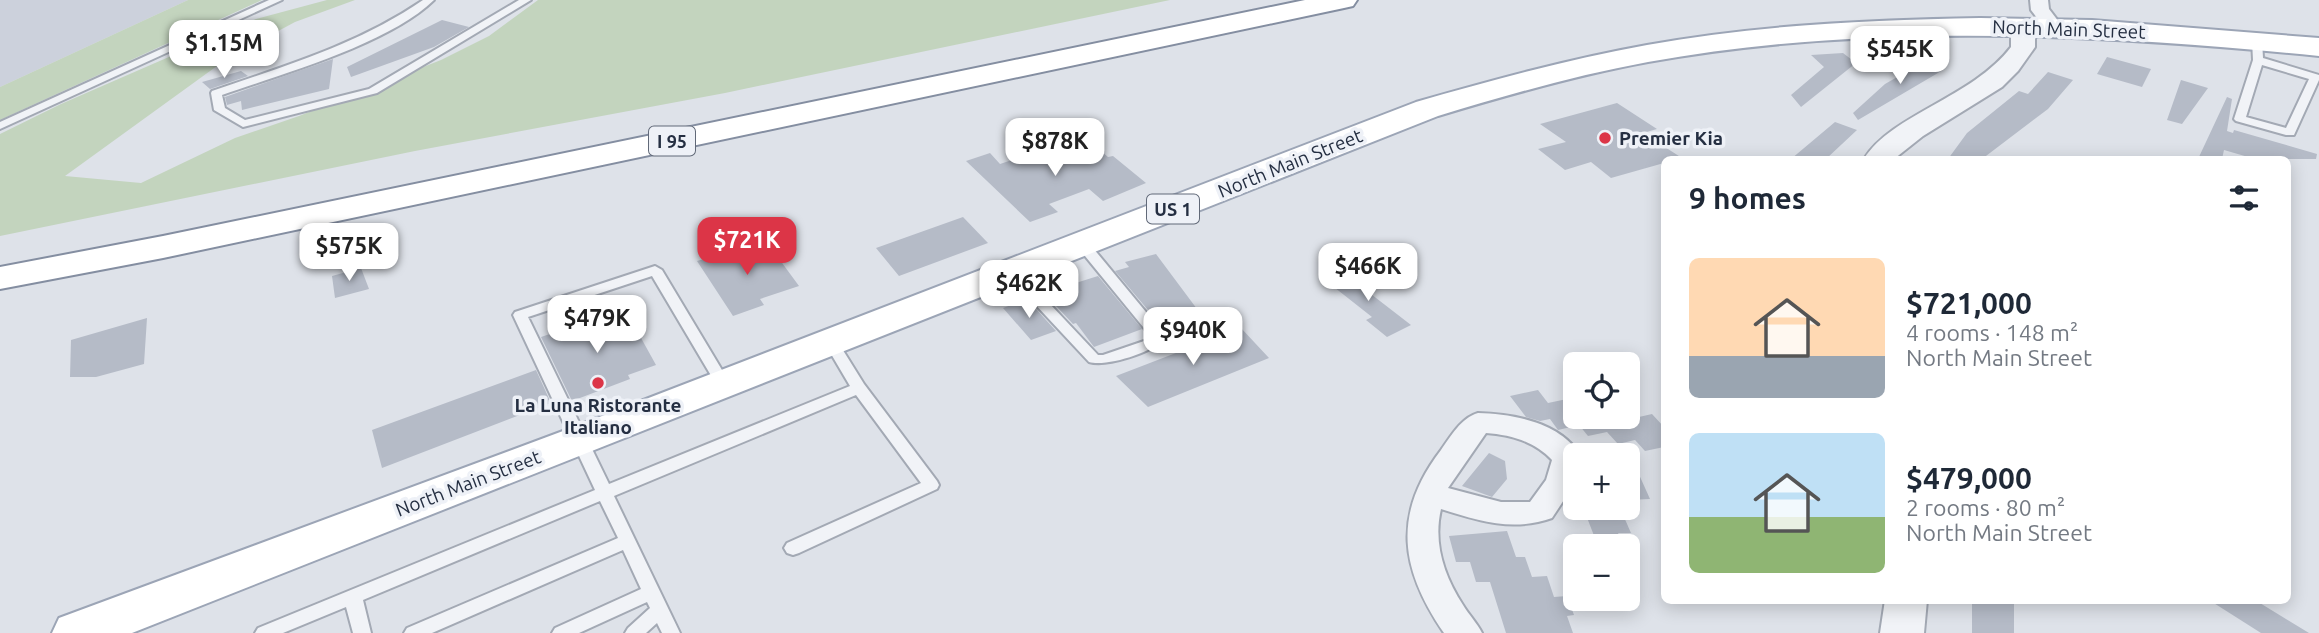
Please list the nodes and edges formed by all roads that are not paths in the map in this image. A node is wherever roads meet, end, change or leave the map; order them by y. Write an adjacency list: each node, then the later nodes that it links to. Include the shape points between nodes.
1 (277, 0): 9 (lane)
2 (429, 0): 3 (lane, via 414,12 327,54 216,93 220,110 243,124 373,91)
3 (526, 0)
4 (1250, 0): 12 (main road, I 95)
5 (1344, 0): 14 (main road, I 95, via 177,245)
6 (2037, 17): 8 (main road, North Main Street / US 1); 10 (street, via 2023,34 2023,47 2002,72 1955,108 1891,144); 11 (main road, North Main Street / US 1, via 1793,32 1624,55 1427,109)
7 (2319, 47): 8 (main road, North Main Street / US 1)
8 (2257, 50): 8 (lane, via 2240,119 2290,134 2315,77)
9 (0, 126)
10 (1881, 156)
11 (1083, 244): 13 (main road, North Main Street / US 1); 13 (lane, via 1155,332 1152,343 1104,360 1094,359)
12 (0, 251)
13 (1012, 272): 15 (main road, North Main Street / US 1)
14 (0, 278)
15 (831, 342): 16 (main road, North Main Street / US 1); 17 (lane)
16 (724, 385): 18 (main road, North Main Street / US 1); 18 (lane, via 656,270 520,315)
17 (859, 388): 19 (lane); 22 (lane, via 931,485)
18 (578, 442): 19 (lane); 27 (main road, North Main Street / US 1)
19 (603, 494): 21 (lane); 24 (lane)
20 (1430, 494): 34 (street, via 1419,538 1432,581 1454,623)
21 (626, 542): 23 (lane); 30 (lane)
22 (793, 548)
23 (651, 592): 26 (lane); 31 (lane)
24 (353, 597): 28 (lane); 29 (lane)
25 (1906, 604): 35 (street)
26 (660, 610): 32 (lane); 33 (lane)
27 (77, 633)
28 (264, 633)
29 (362, 633)
30 (413, 633)
31 (561, 633)
32 (634, 633)
33 (671, 633)
34 (1465, 633)
35 (1902, 633)

